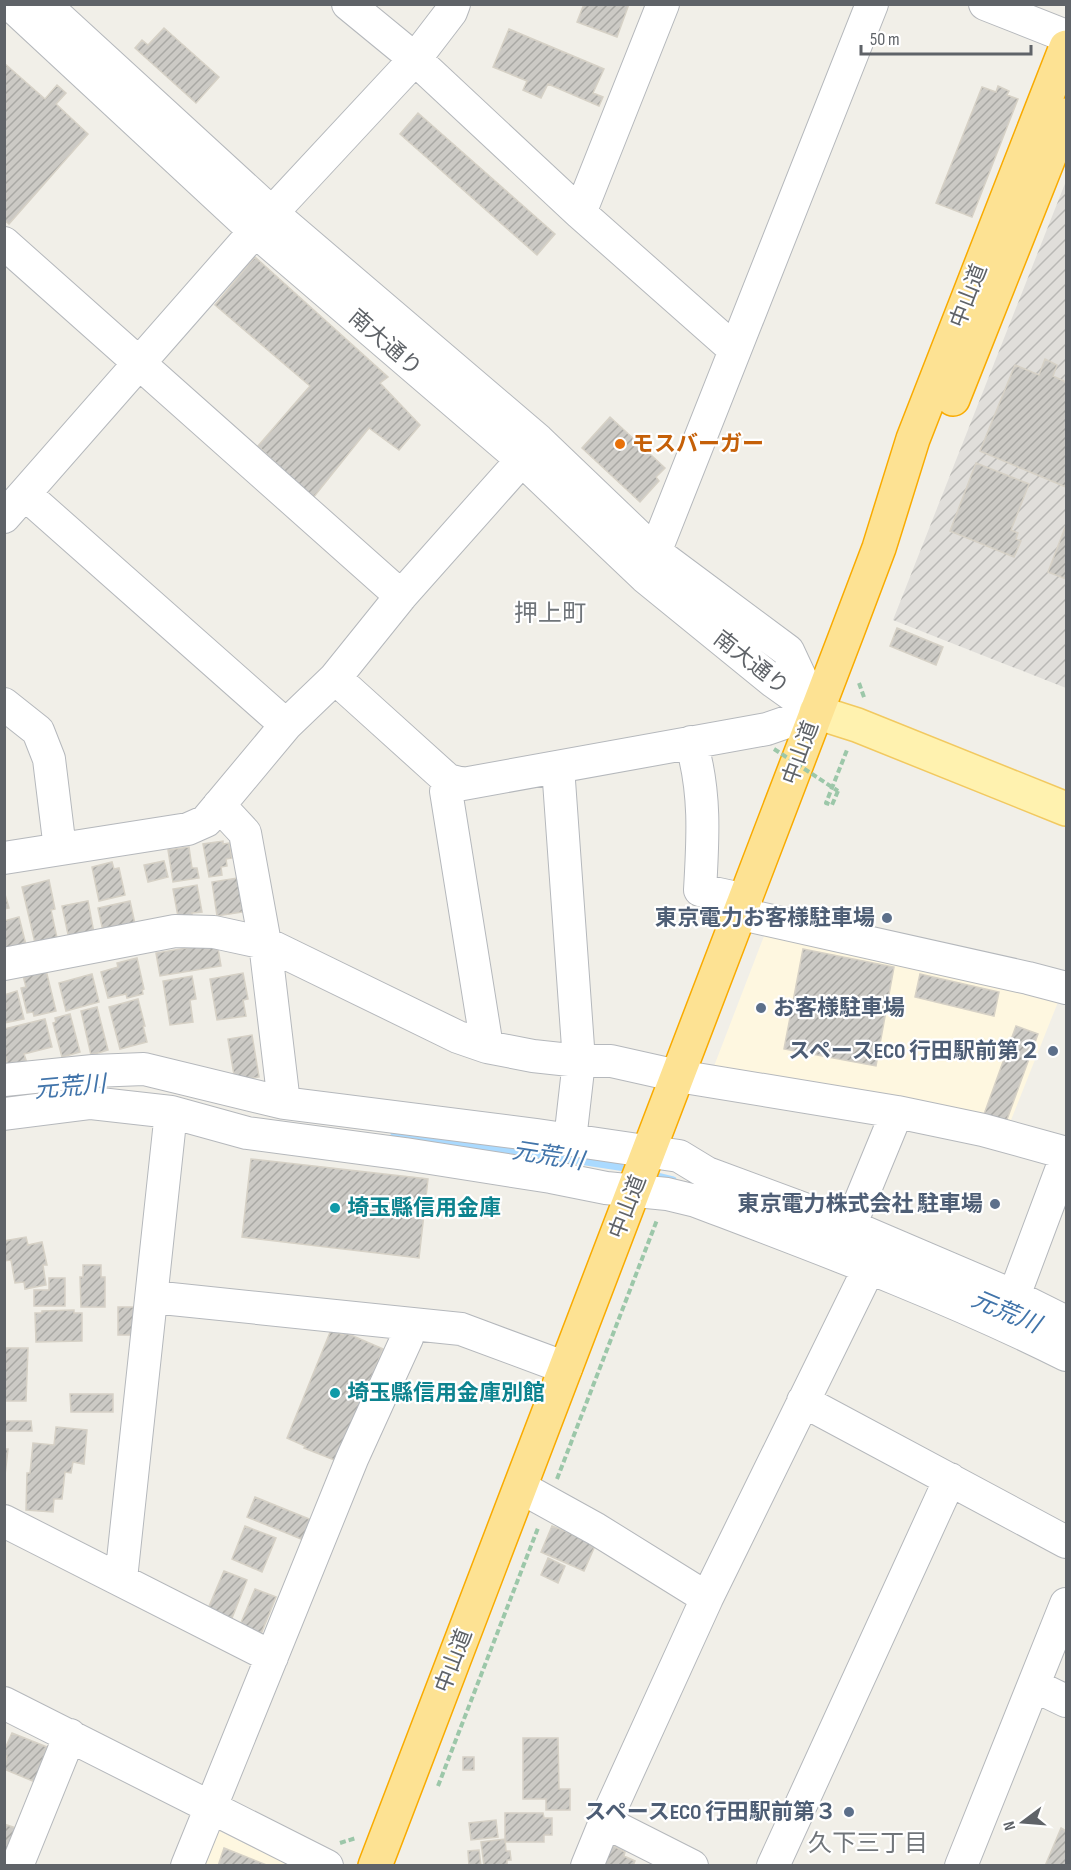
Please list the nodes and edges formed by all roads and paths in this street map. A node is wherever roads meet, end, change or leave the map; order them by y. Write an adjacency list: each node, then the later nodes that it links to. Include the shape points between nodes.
1 (10, 4): 13 (street, 南大通り)
2 (44, 4): 13 (street, 南大通り)
3 (348, 4): 10 (street)
4 (454, 4): 10 (street)
5 (663, 4): 12 (street)
6 (872, 4): 15 (street)
7 (985, 4): 8 (street)
8 (1066, 36)
9 (1066, 47): 20 (highway, 中山道, via 913,439)
10 (415, 59): 12 (street); 13 (street)
11 (1066, 114): 20 (highway, 中山道, via 935,445)
12 (580, 213): 15 (street)
13 (263, 222): 16 (street); 17 (street, 南大通り)
14 (4, 243): 16 (street)
15 (735, 350): 21 (street)
16 (140, 364): 18 (street); 22 (street)
17 (530, 450): 21 (street, 南大通り); 22 (street)
18 (25, 494): 19 (street); 28 (street)
19 (4, 517)
20 (879, 548): 27 (highway, 中山道)
21 (650, 564): 27 (street, 南大通り, via 774,682)
22 (401, 596): 23 (street)
23 (335, 678): 28 (street); 33 (street)
24 (859, 683): 26 (path)
25 (4, 704): 36 (street, via 38,731 49,759)
26 (867, 706)
27 (816, 712): 29 (street, via 766,729); 35 (main road); 38 (highway, 中山道)
28 (286, 725): 34 (street)
29 (691, 742): 32 (street); 38 (street, via 704,816 700,890)
30 (849, 747): 31 (path, bridge, via 836,779 826,803 832,805 838,791)
31 (774, 749)
32 (558, 767): 33 (street, via 463,784); 43 (street)
33 (452, 781): 42 (street, via 446,791)
34 (219, 805): 36 (street, via 206,820 188,829); 39 (street, via 245,833)
35 (1066, 809)
36 (60, 849): 37 (street)
37 (4, 858)
38 (743, 907): 41 (street); 44 (highway, 中山道)
39 (265, 943): 40 (street, via 214,932 175,931); 42 (street, via 458,1037); 46 (street)
40 (4, 964)
41 (1066, 988)
42 (487, 1047): 43 (street)
43 (579, 1061): 44 (street, via 611,1061); 50 (street)
44 (678, 1076): 48 (street); 51 (highway, 中山道)
45 (4, 1080): 46 (street, via 144,1069)
46 (284, 1103): 50 (street)
47 (171, 1112): 49 (street, via 91,1103); 53 (street, via 247,1133); 57 (street)
48 (897, 1112): 52 (street, via 983,1130); 54 (street)
49 (4, 1114)
50 (570, 1140): 51 (street)
51 (649, 1153): 53 (highway, 中山道); 54 (street, via 679,1156 706,1173)
52 (1066, 1155): 56 (street)
53 (634, 1191): 55 (street, via 696,1202); 61 (highway, 中山道)
54 (850, 1226): 56 (street)
55 (870, 1266): 60 (street); 62 (street)
56 (1014, 1296): 58 (street)
57 (152, 1297): 59 (street); 67 (street)
58 (1066, 1322)
59 (410, 1324): 61 (street, via 461,1329); 70 (street)
60 (1066, 1355)
61 (566, 1368): 64 (highway, 中山道)
62 (803, 1401): 63 (street); 68 (street)
63 (950, 1479): 66 (street); 83 (street)
64 (520, 1487): 68 (street); 80 (highway, 中山道)
65 (4, 1521): 67 (street)
66 (1066, 1542)
67 (122, 1579): 70 (street)
68 (707, 1598): 76 (street)
69 (1066, 1604): 71 (street)
70 (272, 1657): 75 (street)
71 (1035, 1686): 72 (street); 84 (street)
72 (1066, 1701)
73 (4, 1703): 74 (street)
74 (70, 1736): 75 (street); 77 (street)
75 (211, 1806): 78 (street); 79 (street)
76 (605, 1822): 81 (street); 82 (street)
77 (17, 1866)
78 (186, 1866)
79 (327, 1866)
80 (375, 1866)
81 (587, 1866)
82 (693, 1866)
83 (773, 1866)
84 (961, 1866)

